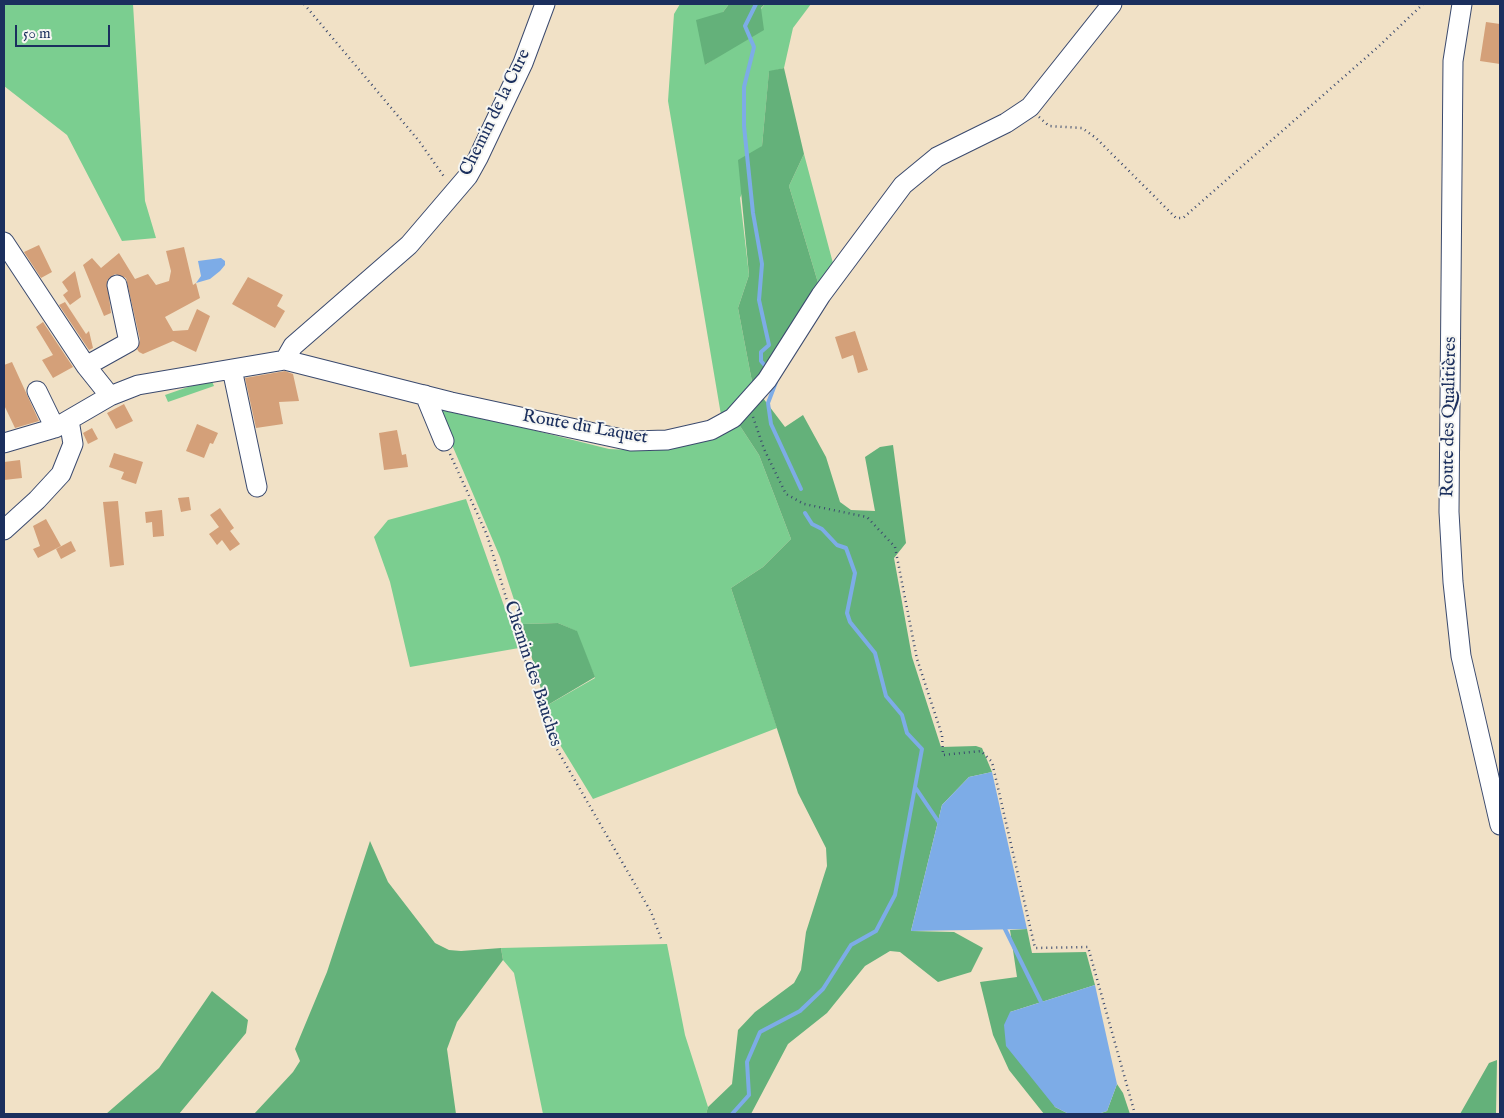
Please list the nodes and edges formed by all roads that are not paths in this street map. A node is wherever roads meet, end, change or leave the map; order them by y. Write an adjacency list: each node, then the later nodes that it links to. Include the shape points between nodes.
1 (545, 4): 6 (street, Chemin de la Cure, via 523,63 482,150 453,195 409,245 293,346)
2 (1112, 4): 10 (street, Route du Laquet, via 1038,98 1019,116 937,157 903,185 821,295 771,374 733,418 711,430 681,438 632,441)
3 (1462, 4): 17 (street, Route des Qualitières, via 1452,70 1449,512 1461,656)
4 (4, 242): 7 (street)
5 (117, 285): 7 (street, via 130,342)
6 (285, 360): 8 (street, Route du Laquet); 10 (street, Route du Laquet)
7 (86, 366): 11 (street)
8 (232, 369): 11 (street, Route du Laquet, via 138,385); 15 (street)
9 (37, 391): 12 (street)
10 (425, 395): 13 (street)
11 (110, 396): 12 (street, Route du Laquet)
12 (62, 424): 14 (street, Route du Laquet); 16 (street, via 73,444 64,469 42,495)
13 (444, 441)
14 (4, 443)
15 (257, 487)
16 (4, 530)
17 (1500, 825)

